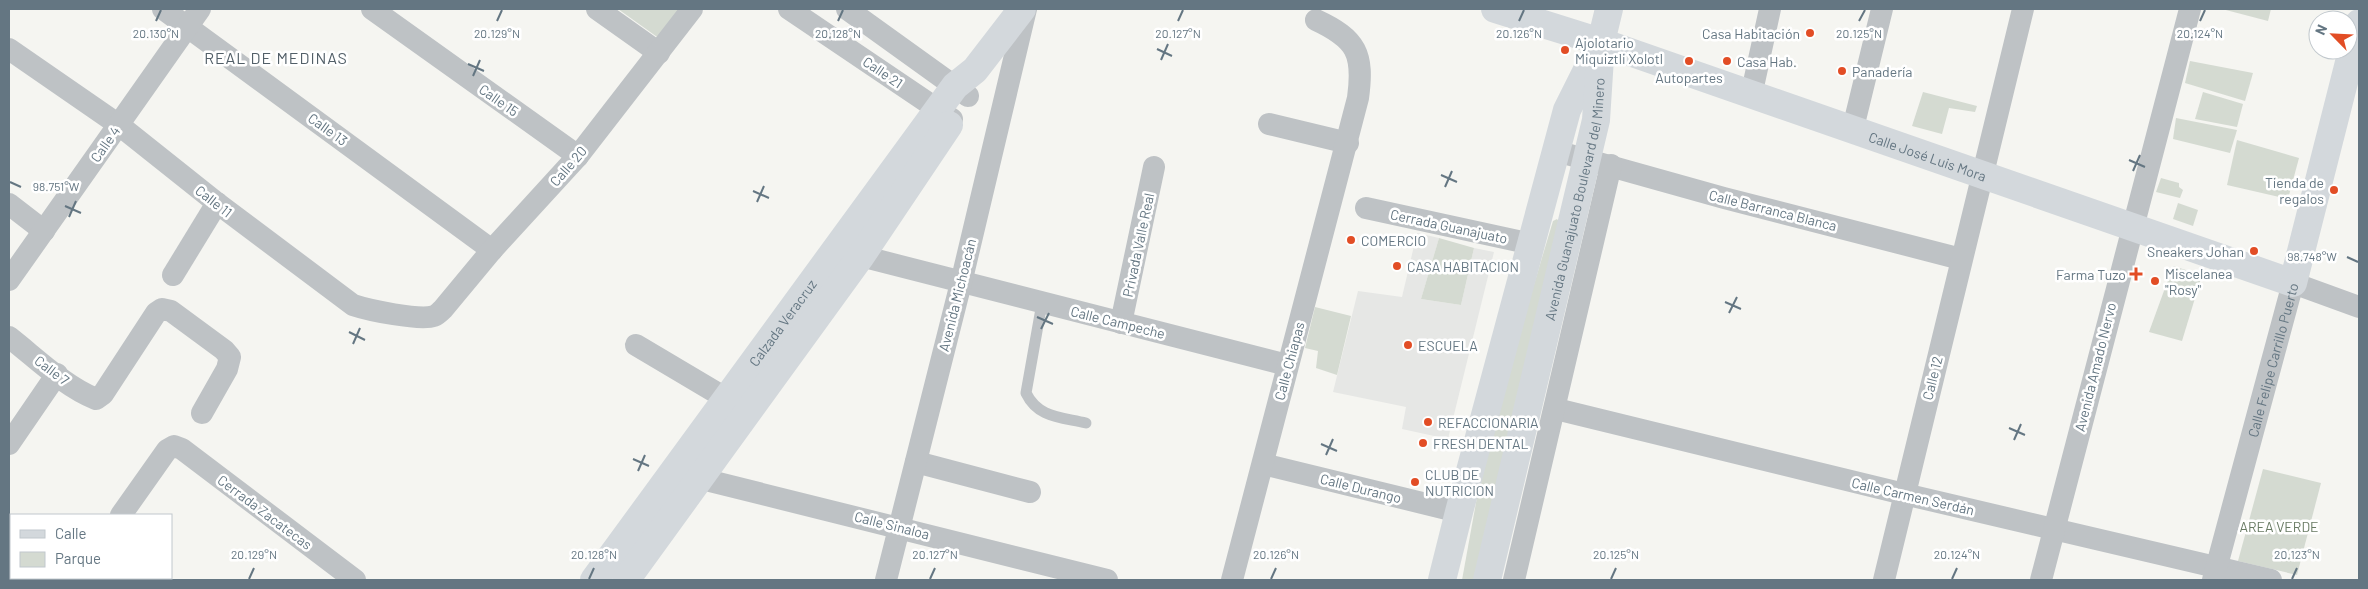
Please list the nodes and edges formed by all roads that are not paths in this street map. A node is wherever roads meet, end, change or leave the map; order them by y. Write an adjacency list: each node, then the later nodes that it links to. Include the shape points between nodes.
1 (163, 9): 15 (street, Calle 13)
2 (372, 9): 29 (street, Calle 15)
3 (598, 9): 20 (street)
4 (692, 9): 20 (street, Calle 20)
5 (789, 9): 23 (street, Calle 21)
6 (847, 9): 21 (street)
7 (1022, 9): 21 (main road, Calzada Veracruz)
8 (1026, 9): 44 (street, Avenida Michoacán)
9 (1495, 9): 18 (main road, Calle José Luis Mora)
10 (1609, 9): 18 (main road)
11 (1770, 9): 22 (street)
12 (1882, 9): 26 (street)
13 (2023, 9): 32 (street, Calle 12)
14 (2190, 9): 36 (street, Avenida Amado Nervo)
15 (193, 18): 25 (street, Calle 4); 39 (street, Calle 13)
16 (1316, 20): 27 (street, Calle Chiapas, via 1334,28 1358,54 1361,73)
17 (2359, 23): 45 (main road, Calle Felipe Carrillo Puerto)
18 (1601, 42): 22 (main road, Calle José Luis Mora); 28 (main road, Avenida Guanajuato Boulevard del Minero, via 1567,110); 30 (main road, Avenida Guanajuato Boulevard del Minero, via 1596,120)
19 (9, 48): 25 (street, Calle 11)
20 (659, 53): 29 (street, Calle 20)
21 (966, 84): 23 (main road, Calzada Veracruz)
22 (1751, 96): 26 (main road, Calle José Luis Mora)
23 (945, 114): 40 (main road, Calzada Veracruz); 54 (main road, Calzada Veracruz)
24 (1270, 124): 27 (street)
25 (118, 125): 34 (street, Calle 11); 37 (street, Calle 4)
26 (1853, 128): 32 (main road, Calle José Luis Mora)
27 (1348, 143): 52 (street, Calle Chiapas)
28 (1556, 151): 30 (street, Calle Barranca Blanca); 38 (main road, Avenida Guanajuato Boulevard del Minero)
29 (578, 156): 39 (street, Calle 20)
30 (1599, 161): 41 (street, Calle Barranca Blanca, via 1724,198); 55 (street); 79 (main road, Avenida Guanajuato Boulevard del Minero)
31 (1154, 167): 49 (street, Privada Valle Real)
32 (1981, 176): 36 (main road, Calle José Luis Mora); 41 (street, Calle 12)
33 (9, 204): 37 (street)
34 (217, 204): 42 (street); 48 (street, Calle 11, via 353,305 419,317)
35 (1366, 208): 38 (street, Cerrada Guanajuato)
36 (2131, 227): 45 (main road, Calle José Luis Mora); 68 (street, Avenida Amado Nervo)
37 (44, 231): 43 (street, Calle 4)
38 (1532, 244): 65 (main road, Avenida Guanajuato Boulevard del Minero)
39 (492, 250): 48 (street, Calle 20)
40 (861, 256): 44 (street, Calle Campeche); 62 (main road, Calzada Veracruz)
41 (1961, 259): 64 (street, Calle 12)
42 (173, 275)
43 (9, 280)
44 (961, 282): 46 (street, Calle Campeche); 59 (street, Avenida Michoacán)
45 (2293, 283): 47 (street, Calle José Luis Mora); 70 (street, Calle Felipe Carrillo Puerto)
46 (1042, 303): 49 (street, Calle Campeche); 57 (lane, via 1026,393 1032,406 1043,412)
47 (2359, 307)
48 (434, 316)
49 (1121, 324): 52 (street, Calle Campeche)
50 (9, 337): 53 (street, Calle 7)
51 (636, 345): 54 (street)
52 (1287, 365): 61 (street, Calle Chiapas)
53 (57, 374): 56 (street, Calle 7, via 96,399 103,394 156,313 162,309 171,312 230,357); 58 (street)
54 (727, 399): 60 (main road, Calzada Veracruz)
55 (1556, 408): 64 (street, Calle Carmen Serdán); 80 (street)
56 (202, 413)
57 (1086, 423)
58 (9, 444)
59 (916, 462): 63 (street); 67 (street, Avenida Michoacán)
60 (679, 464): 62 (street, Calle Sinaloa); 72 (main road, Calzada Veracruz)
61 (1262, 464): 65 (street, Calle Durango); 76 (street, Calle Chiapas)
62 (702, 478): 67 (street, Calle Sinaloa); 73 (main road, Calzada Veracruz)
63 (1030, 492)
64 (1904, 494): 68 (street, Calle Carmen Serdán); 81 (street, Calle 12)
65 (1459, 512): 69 (main road, Avenida Guanajuato Boulevard del Minero)
66 (122, 514): 71 (street, Cerrada Zacatecas, via 167,450 174,446)
67 (900, 527): 74 (street, Avenida Michoacán); 75 (street, Calle Sinaloa)
68 (2054, 528): 70 (street, Calle Carmen Serdán); 82 (street, Avenida Amado Nervo)
69 (1451, 545): 77 (main road, Avenida Guanajuato Boulevard del Minero); 78 (main road)
70 (2215, 574): 83 (street, Calle Carmen Serdán)
71 (355, 580)
72 (594, 580)
73 (626, 580)
74 (886, 580)
75 (1107, 580)
76 (1232, 580)
77 (1442, 580)
78 (1448, 580)
79 (1487, 580)
80 (1514, 580)
81 (1884, 580)
82 (2040, 580)
83 (2271, 580)

